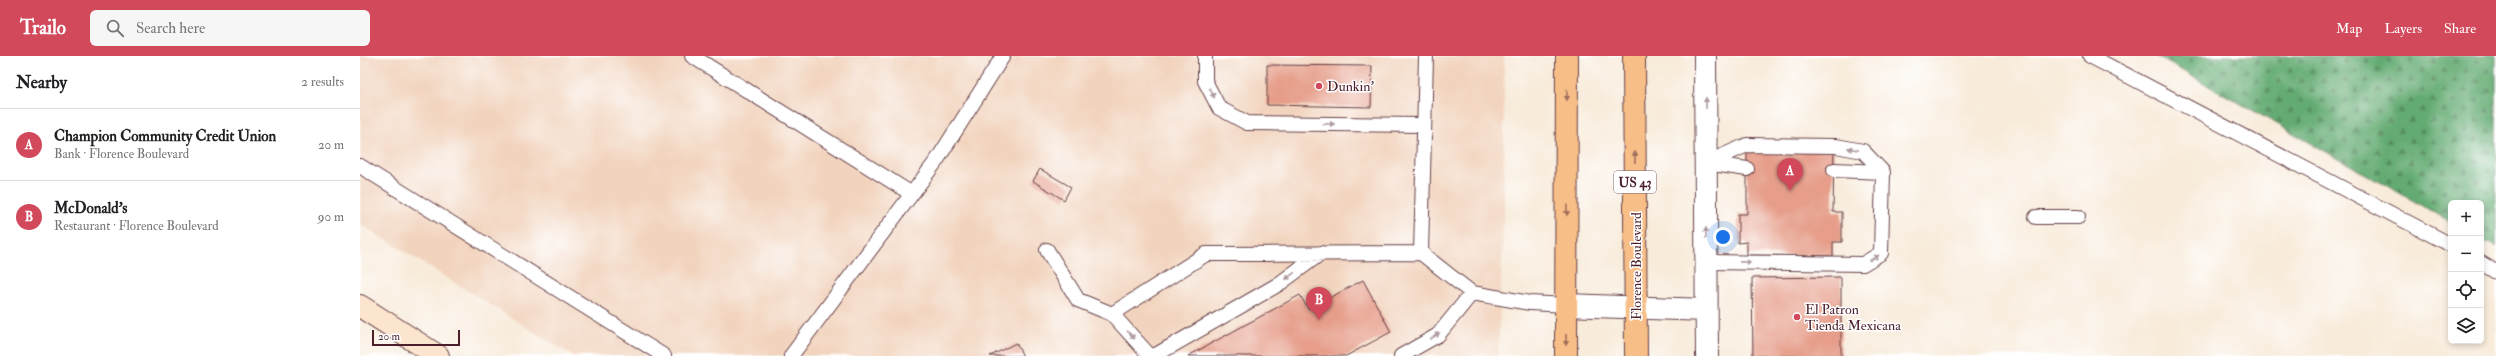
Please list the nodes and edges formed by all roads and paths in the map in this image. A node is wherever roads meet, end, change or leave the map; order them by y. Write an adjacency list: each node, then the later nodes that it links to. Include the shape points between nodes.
1 (692, 56): 15 (lane)
2 (1003, 56): 15 (lane, via 937,160)
3 (1205, 56): 9 (lane, one-way to 9, via 1206,81 1219,108 1247,123)
4 (1426, 56): 9 (lane)
5 (1567, 56): 26 (highway, one-way to 26)
6 (1634, 56): 28 (highway, Florence Boulevard / US 43, one-way to 6)
7 (1705, 56): 10 (street, one-way to 7)
8 (2090, 56): 18 (lane)
9 (1423, 125): 21 (lane)
10 (1706, 163): 12 (lane); 14 (lane, one-way to 10, via 1863,151 1836,146 1747,145); 22 (street, one-way to 10)
11 (360, 166): 32 (lane)
12 (1747, 169)
13 (1834, 170): 14 (lane)
14 (1882, 172): 22 (lane, one-way to 14, via 1863,264 1881,254)
15 (912, 194): 33 (lane)
16 (2036, 217): 17 (lane)
17 (2078, 218)
18 (2448, 243)
19 (1047, 250): 30 (lane, via 1078,300)
20 (1321, 253): 21 (lane); 30 (lane, via 1206,254); 35 (lane, one-way to 35, via 1279,284)
21 (1421, 253): 25 (lane)
22 (1706, 262): 29 (street)
23 (2484, 265): 24 (lane)
24 (2496, 272)
25 (1472, 293): 26 (lane, via 1530,303); 36 (lane, one-way to 25, via 1438,335)
26 (1566, 305): 28 (street); 37 (highway, one-way to 37)
27 (360, 306): 31 (main road)
28 (1636, 308): 29 (street); 38 (highway, Florence Boulevard / US 43)
29 (1706, 310): 39 (street)
30 (1112, 314): 34 (lane, one-way to 34)
31 (438, 356)
32 (664, 356)
33 (791, 356)
34 (1150, 356)
35 (1154, 356)
36 (1401, 356)
37 (1566, 356)
38 (1636, 356)
39 (1707, 356)

